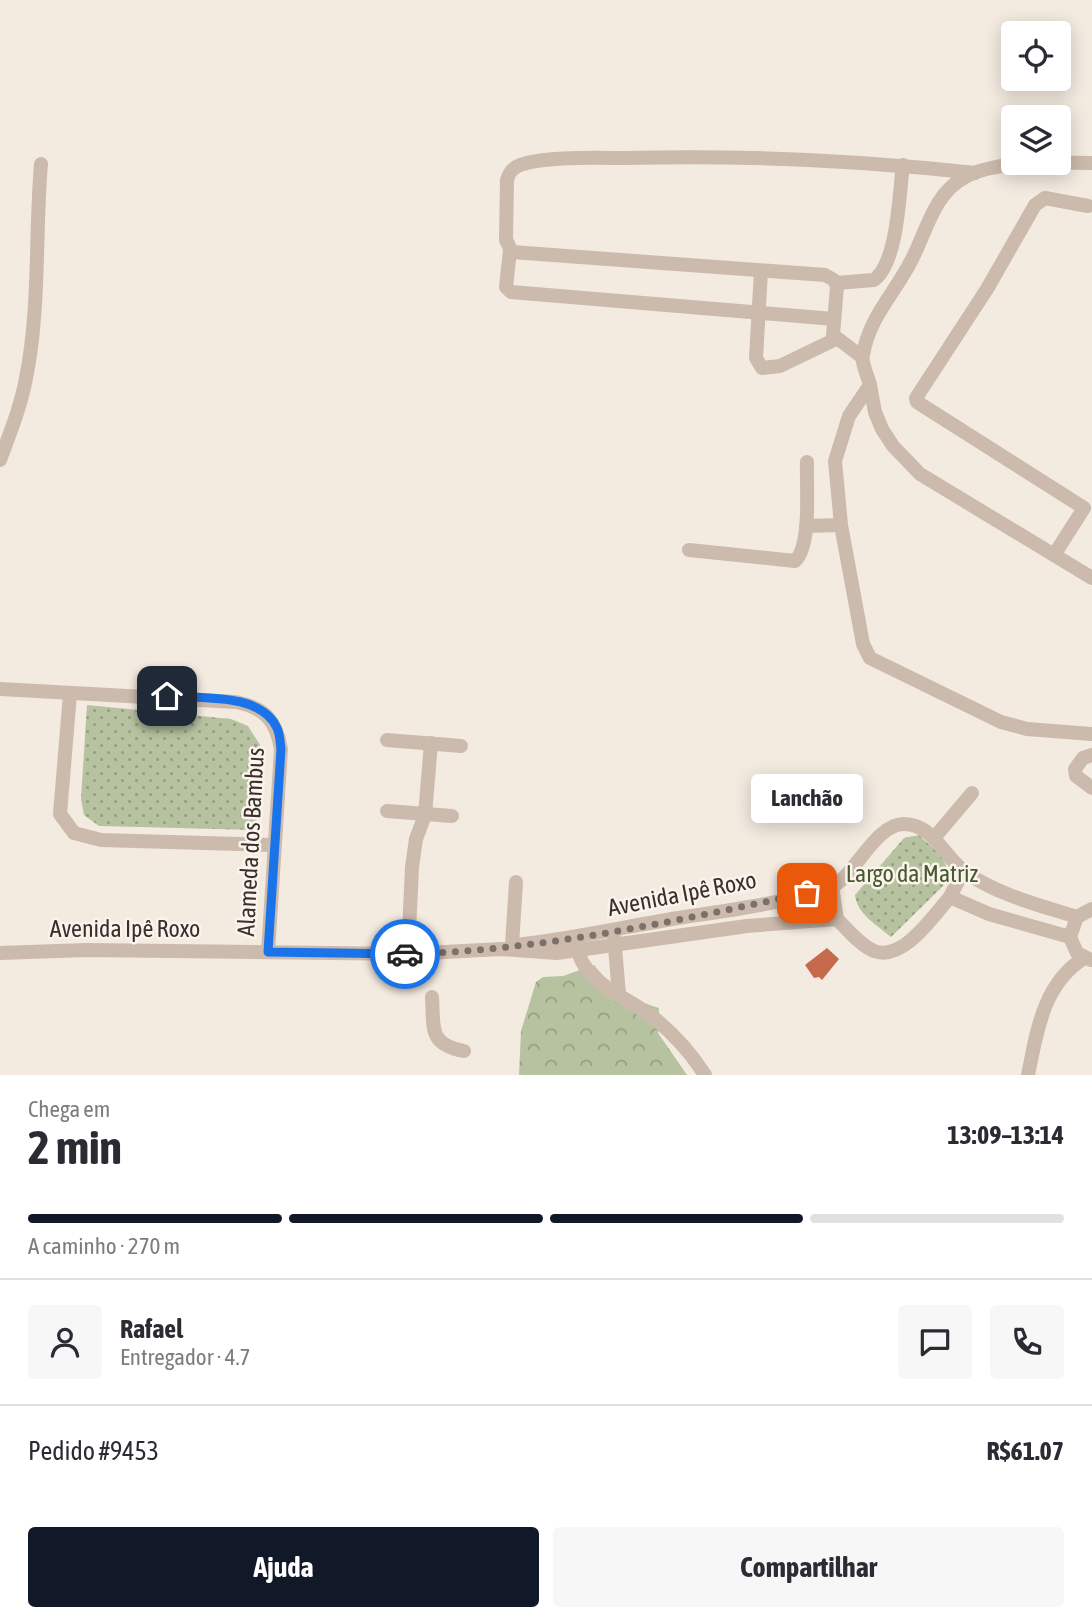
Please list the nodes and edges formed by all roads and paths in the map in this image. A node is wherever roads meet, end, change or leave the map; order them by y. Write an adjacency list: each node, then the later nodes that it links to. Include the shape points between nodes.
1 (1092, 163): 4 (street, via 1044,163)
2 (41, 164): 14 (street, via 26,378)
3 (903, 165): 4 (street); 6 (street, via 698,156 521,164 510,171 507,180 506,240); 8 (street, via 891,254 879,276)
4 (975, 173): 12 (street, via 950,188 936,206 911,262 874,319)
5 (1088, 206): 16 (street, via 1045,198 1035,205 916,398)
6 (510, 250): 7 (street); 9 (street, via 506,287 511,292)
7 (761, 271): 8 (street, via 825,275); 9 (street)
8 (836, 283): 10 (street)
9 (761, 314): 10 (street); 11 (street, via 756,358 762,368 780,366)
10 (834, 319): 11 (street)
11 (836, 339): 12 (street)
12 (862, 357): 13 (street)
13 (870, 385): 18 (street, via 849,416 835,461); 20 (street, via 882,429 920,474)
14 (0, 460)
15 (807, 462): 17 (street)
16 (1088, 503): 20 (street)
17 (806, 526): 18 (street); 19 (street, via 795,561)
18 (841, 526): 24 (street, via 863,644 870,657 1000,722)
19 (689, 550)
20 (1054, 555): 21 (street)
21 (1092, 578)
22 (0, 689): 23 (street, Alameda dos Bambus)
23 (70, 694): 35 (street, Alameda dos Bambus, via 236,702 266,713 277,728 281,749); 35 (street, via 60,814 74,832 101,839)
24 (1092, 734)
25 (387, 740): 26 (street)
26 (431, 743): 27 (street); 32 (street)
27 (461, 746)
28 (1092, 755): 29 (street, via 1074,769)
29 (1092, 788)
30 (972, 793): 34 (street)
31 (387, 811): 32 (street)
32 (425, 814): 33 (street); 49 (street, via 413,857)
33 (452, 816)
34 (934, 838): 36 (street); 38 (street, via 906,824 889,829)
35 (273, 845): 47 (street, Alameda dos Bambus)
36 (963, 871): 39 (street); 41 (street, via 1018,899)
37 (516, 882): 46 (street)
38 (832, 887): 42 (street); 44 (street, Avenida Ipê Roxo)
39 (950, 897): 42 (street, via 904,945 887,954 873,951); 43 (street, via 989,914)
40 (1092, 909): 41 (street)
41 (1077, 917): 43 (street)
42 (837, 919): 44 (street, Avenida Ipê Roxo)
43 (1070, 937): 50 (street, via 1077,953)
44 (614, 938): 45 (street, Avenida Ipê Roxo); 51 (street)
45 (576, 944): 46 (street, Avenida Ipê Roxo, via 544,954); 51 (street, via 588,972)
46 (506, 947): 49 (street, Avenida Ipê Roxo)
47 (268, 952): 48 (street, Avenida Ipê Roxo); 49 (street, Avenida Ipê Roxo)
48 (0, 953)
49 (408, 954)
50 (1088, 959): 55 (street, via 1068,968 1051,991)
51 (619, 994): 54 (street, via 680,1041)
52 (432, 997): 53 (street, via 435,1035 445,1047)
53 (464, 1051)
54 (705, 1075)
55 (1028, 1075)

